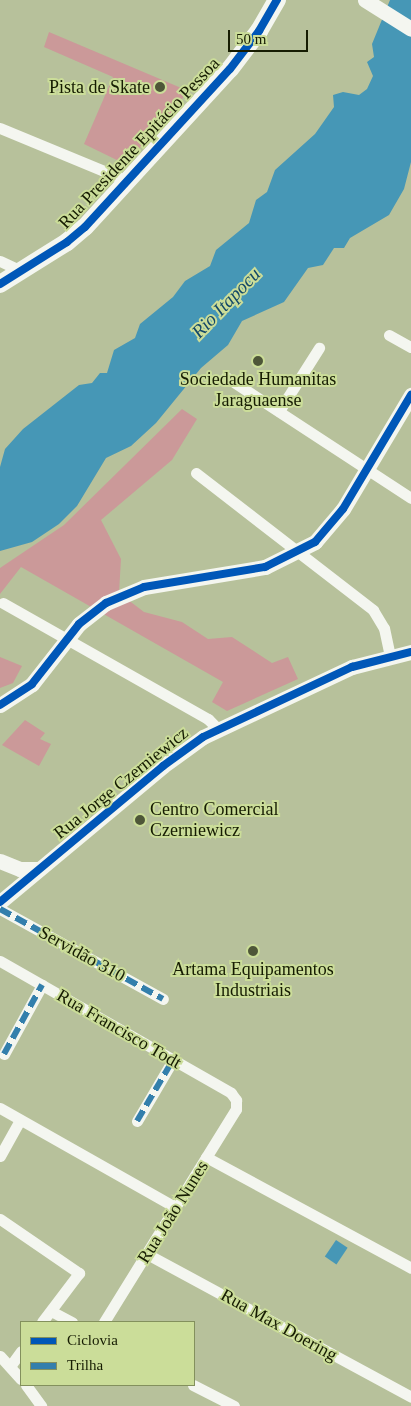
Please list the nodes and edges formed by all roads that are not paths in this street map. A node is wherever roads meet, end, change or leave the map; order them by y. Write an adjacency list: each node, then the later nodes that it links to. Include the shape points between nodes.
1 (277, 0): 5 (highway, Rua Presidente Epitácio Pessoa, via 248,47)
2 (365, 0): 3 (main road)
3 (411, 29)
4 (0, 128): 5 (street)
5 (128, 181): 7 (highway, Rua Presidente Epitácio Pessoa, via 67,242)
6 (0, 262): 7 (street)
7 (21, 271): 8 (highway, Rua Presidente Epitácio Pessoa)
8 (0, 284)
9 (389, 335): 11 (street)
10 (319, 348): 14 (street)
11 (411, 348)
12 (226, 377): 14 (street)
13 (411, 395): 15 (main road)
14 (278, 410): 15 (street)
15 (368, 469): 17 (street); 18 (main road, via 332,524)
16 (196, 473): 18 (street)
17 (411, 498)
18 (299, 552): 20 (main road, via 254,570 134,590 100,607); 22 (street, via 373,610 384,628)
19 (3, 604): 20 (street)
20 (68, 638): 23 (main road, via 32,684); 24 (street, via 208,718)
21 (411, 652): 22 (main road, Rua Jorge Czerniewicz)
22 (390, 656): 24 (main road, Rua Jorge Czerniewicz, via 352,667)
23 (0, 705)
24 (218, 729): 26 (main road, Rua Jorge Czerniewicz, via 163,766)
25 (0, 860): 26 (main road, via 20,868)
26 (39, 869): 27 (main road, Rua Jorge Czerniewicz)
27 (0, 902)
28 (0, 909): 31 (street, Servidão 310)
29 (0, 961): 30 (street, Rua Francisco Todt)
30 (42, 985): 32 (street); 33 (street, Rua Francisco Todt)
31 (163, 999)
32 (4, 1054)
33 (173, 1060): 34 (street, Rua Francisco Todt, via 231,1093); 37 (street)
34 (236, 1100): 39 (street, Rua João Nunes, via 236,1109)
35 (0, 1108): 36 (street)
36 (20, 1120): 38 (street); 40 (street)
37 (137, 1121)
38 (0, 1156)
39 (206, 1157): 40 (street, Rua João Nunes); 43 (street)
40 (175, 1207): 42 (street, Rua João Nunes)
41 (0, 1219): 44 (street, via 79,1273)
42 (147, 1254): 47 (street, Rua João Nunes); 54 (street, Rua Max Doering)
43 (411, 1268)
44 (51, 1311): 45 (street); 46 (street)
45 (43, 1321)
46 (70, 1321)
47 (105, 1321)
48 (20, 1352): 50 (street)
49 (0, 1356): 50 (street)
50 (11, 1365): 51 (street)
51 (20, 1378)
52 (27, 1386): 55 (street)
53 (195, 1386): 56 (street)
54 (411, 1397)
55 (41, 1406)
56 (234, 1406)

